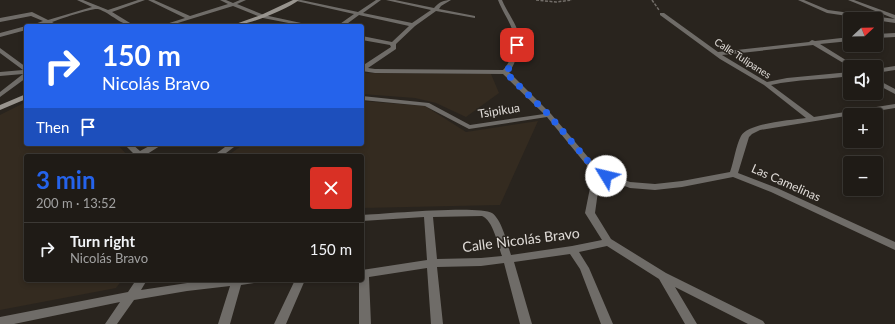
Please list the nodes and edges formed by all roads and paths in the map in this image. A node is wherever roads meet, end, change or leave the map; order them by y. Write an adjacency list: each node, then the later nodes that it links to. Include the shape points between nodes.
1 (79, 0): 18 (street)
2 (143, 0): 20 (street)
3 (165, 0): 16 (street)
4 (222, 0): 17 (street)
5 (244, 0): 17 (street)
6 (296, 0): 21 (street); 23 (street)
7 (379, 0): 21 (street)
8 (388, 0): 19 (street)
9 (449, 0): 19 (street)
10 (500, 0): 57 (street, via 519,36 515,54 509,69)
11 (536, 0): 12 (path)
12 (572, 0)
13 (652, 0): 22 (path)
14 (800, 0): 30 (street, via 838,14)
15 (850, 0): 25 (street)
16 (152, 1): 26 (street)
17 (234, 4): 23 (street); 26 (street)
18 (97, 7): 20 (street); 28 (street)
19 (436, 8): 24 (street); 39 (street)
20 (108, 12): 33 (street)
21 (359, 13): 38 (street); 39 (street)
22 (662, 14): 49 (street, Calle Tulipanes)
23 (263, 16): 29 (street); 35 (street)
24 (473, 17)
25 (895, 17)
26 (190, 18): 34 (street)
27 (0, 20): 28 (street, via 29,14)
28 (48, 21): 31 (street); 32 (street)
29 (292, 21): 36 (street); 37 (street)
30 (895, 22)
31 (38, 24)
32 (53, 24)
33 (129, 24)
34 (170, 24)
35 (240, 24)
36 (287, 24)
37 (304, 24)
38 (343, 24)
39 (413, 25): 47 (street)
40 (24, 29): 41 (street)
41 (0, 35)
42 (895, 35): 43 (street)
43 (883, 36)
44 (364, 38): 47 (street)
45 (843, 39): 46 (street)
46 (812, 42): 49 (street); 50 (street)
47 (393, 44): 51 (street, via 394,48)
48 (1, 51): 54 (street)
49 (718, 54): 61 (street, Calle Tulipanes)
50 (843, 60)
51 (364, 68)
52 (895, 68): 55 (street)
53 (364, 69): 57 (street)
54 (24, 70)
55 (883, 70)
56 (24, 72): 58 (street)
57 (505, 72): 69 (street)
58 (0, 74)
59 (24, 74): 64 (street)
60 (843, 76): 61 (street, via 782,80)
61 (766, 84): 70 (street, Calle Tulipanes)
62 (883, 85): 63 (street)
63 (895, 92)
64 (0, 94)
65 (24, 97): 68 (street)
66 (364, 98): 69 (street, Tsipikua, via 428,104 469,127)
67 (895, 106): 70 (street, Las Camelinas)
68 (0, 108)
69 (549, 115): 77 (street)
70 (812, 119): 78 (street, Las Camelinas, via 758,128 749,132 744,136)
71 (130, 146): 74 (street)
72 (156, 146): 75 (street)
73 (231, 146): 76 (street)
74 (138, 154)
75 (143, 154)
76 (220, 154)
77 (598, 173): 78 (street, via 629,185 645,187 681,184); 81 (street, Calle Nicolás Bravo, via 590,212)
78 (734, 174): 82 (street, Las Camelinas)
79 (428, 214): 80 (street); 84 (street, via 488,215 494,220); 85 (street)
80 (364, 218)
81 (608, 242): 83 (street, Calle Nicolás Bravo); 87 (street)
82 (895, 246)
83 (572, 250): 84 (street, Calle Nicolás Bravo); 101 (street, via 584,268)
84 (508, 259): 85 (street, Calle Nicolás Bravo); 100 (street)
85 (432, 263): 86 (street, Calle Nicolás Bravo); 99 (street)
86 (364, 273)
87 (662, 276): 102 (street); 103 (street)
88 (141, 282): 93 (street)
89 (224, 282): 93 (street)
90 (236, 282): 96 (street)
91 (299, 282): 97 (street)
92 (363, 282): 98 (street)
93 (132, 296): 94 (street); 95 (street)
94 (0, 322)
95 (111, 324)
96 (224, 324)
97 (280, 324)
98 (365, 324)
99 (437, 324)
100 (526, 324)
101 (607, 324)
102 (691, 324)
103 (759, 324)

